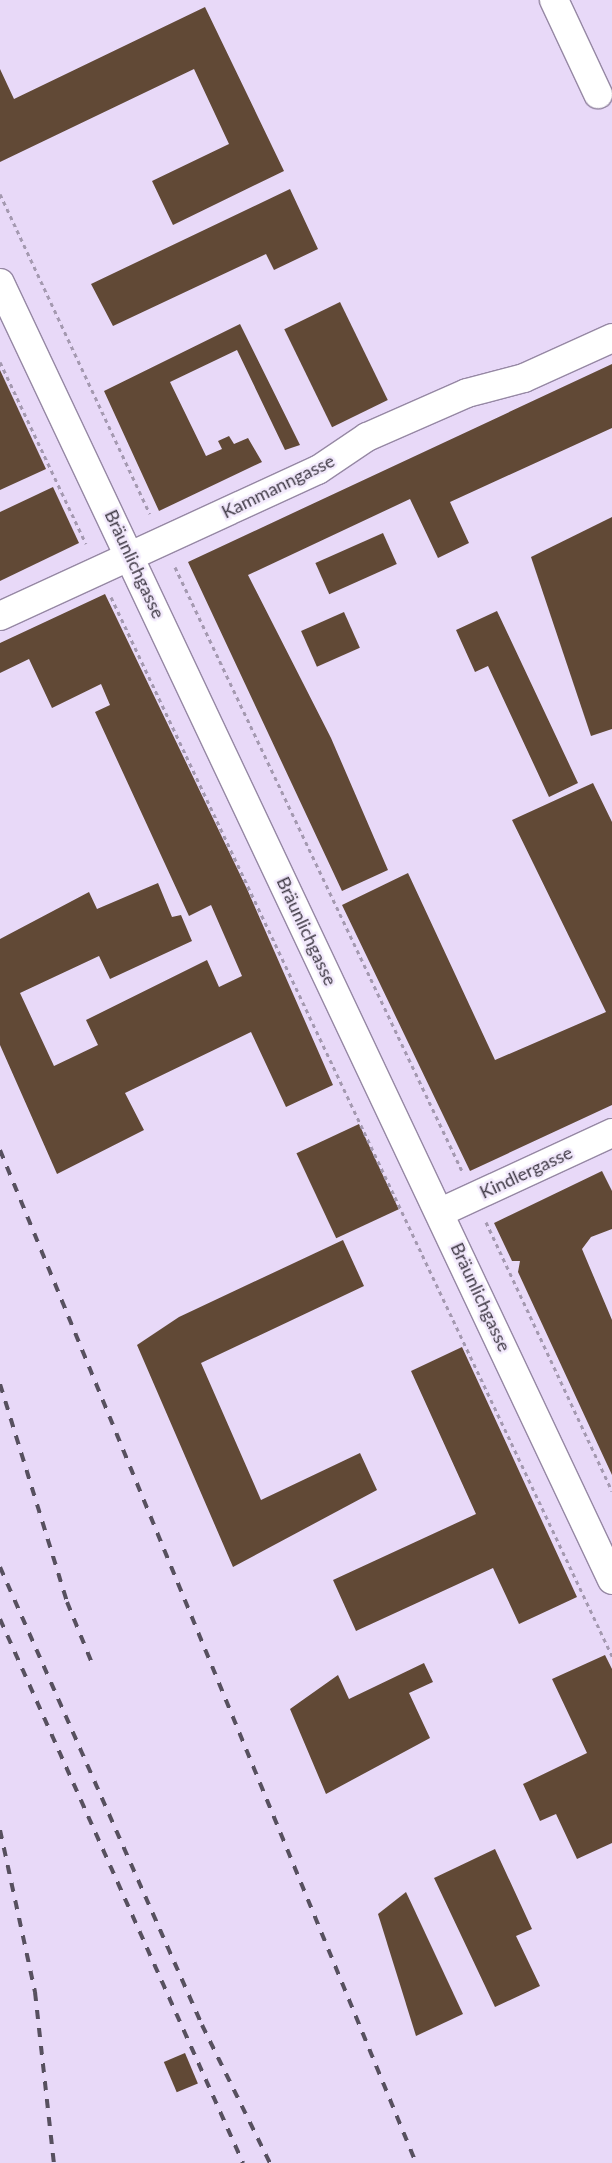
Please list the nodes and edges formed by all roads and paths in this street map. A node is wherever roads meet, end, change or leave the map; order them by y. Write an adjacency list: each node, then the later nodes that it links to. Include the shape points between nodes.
1 (554, 0): 2 (street)
2 (598, 94)
3 (0, 194): 7 (path)
4 (0, 283): 8 (street, Bräunlichgasse)
5 (612, 338): 7 (street, Kammanngasse, via 524,378 467,393 367,437 318,470)
6 (0, 362): 9 (path)
7 (163, 540): 8 (street, Kammanngasse); 12 (path)
8 (131, 555): 9 (street, Kammanngasse); 13 (street, Bräunlichgasse)
9 (99, 571): 10 (street, Kammanngasse); 16 (path)
10 (0, 616)
11 (612, 1133): 12 (street, Kindlergasse)
12 (474, 1196): 13 (street, Kindlergasse); 14 (path)
13 (441, 1212): 15 (street, Bräunlichgasse)
14 (612, 1491)
15 (612, 1580)
16 (612, 1656)

